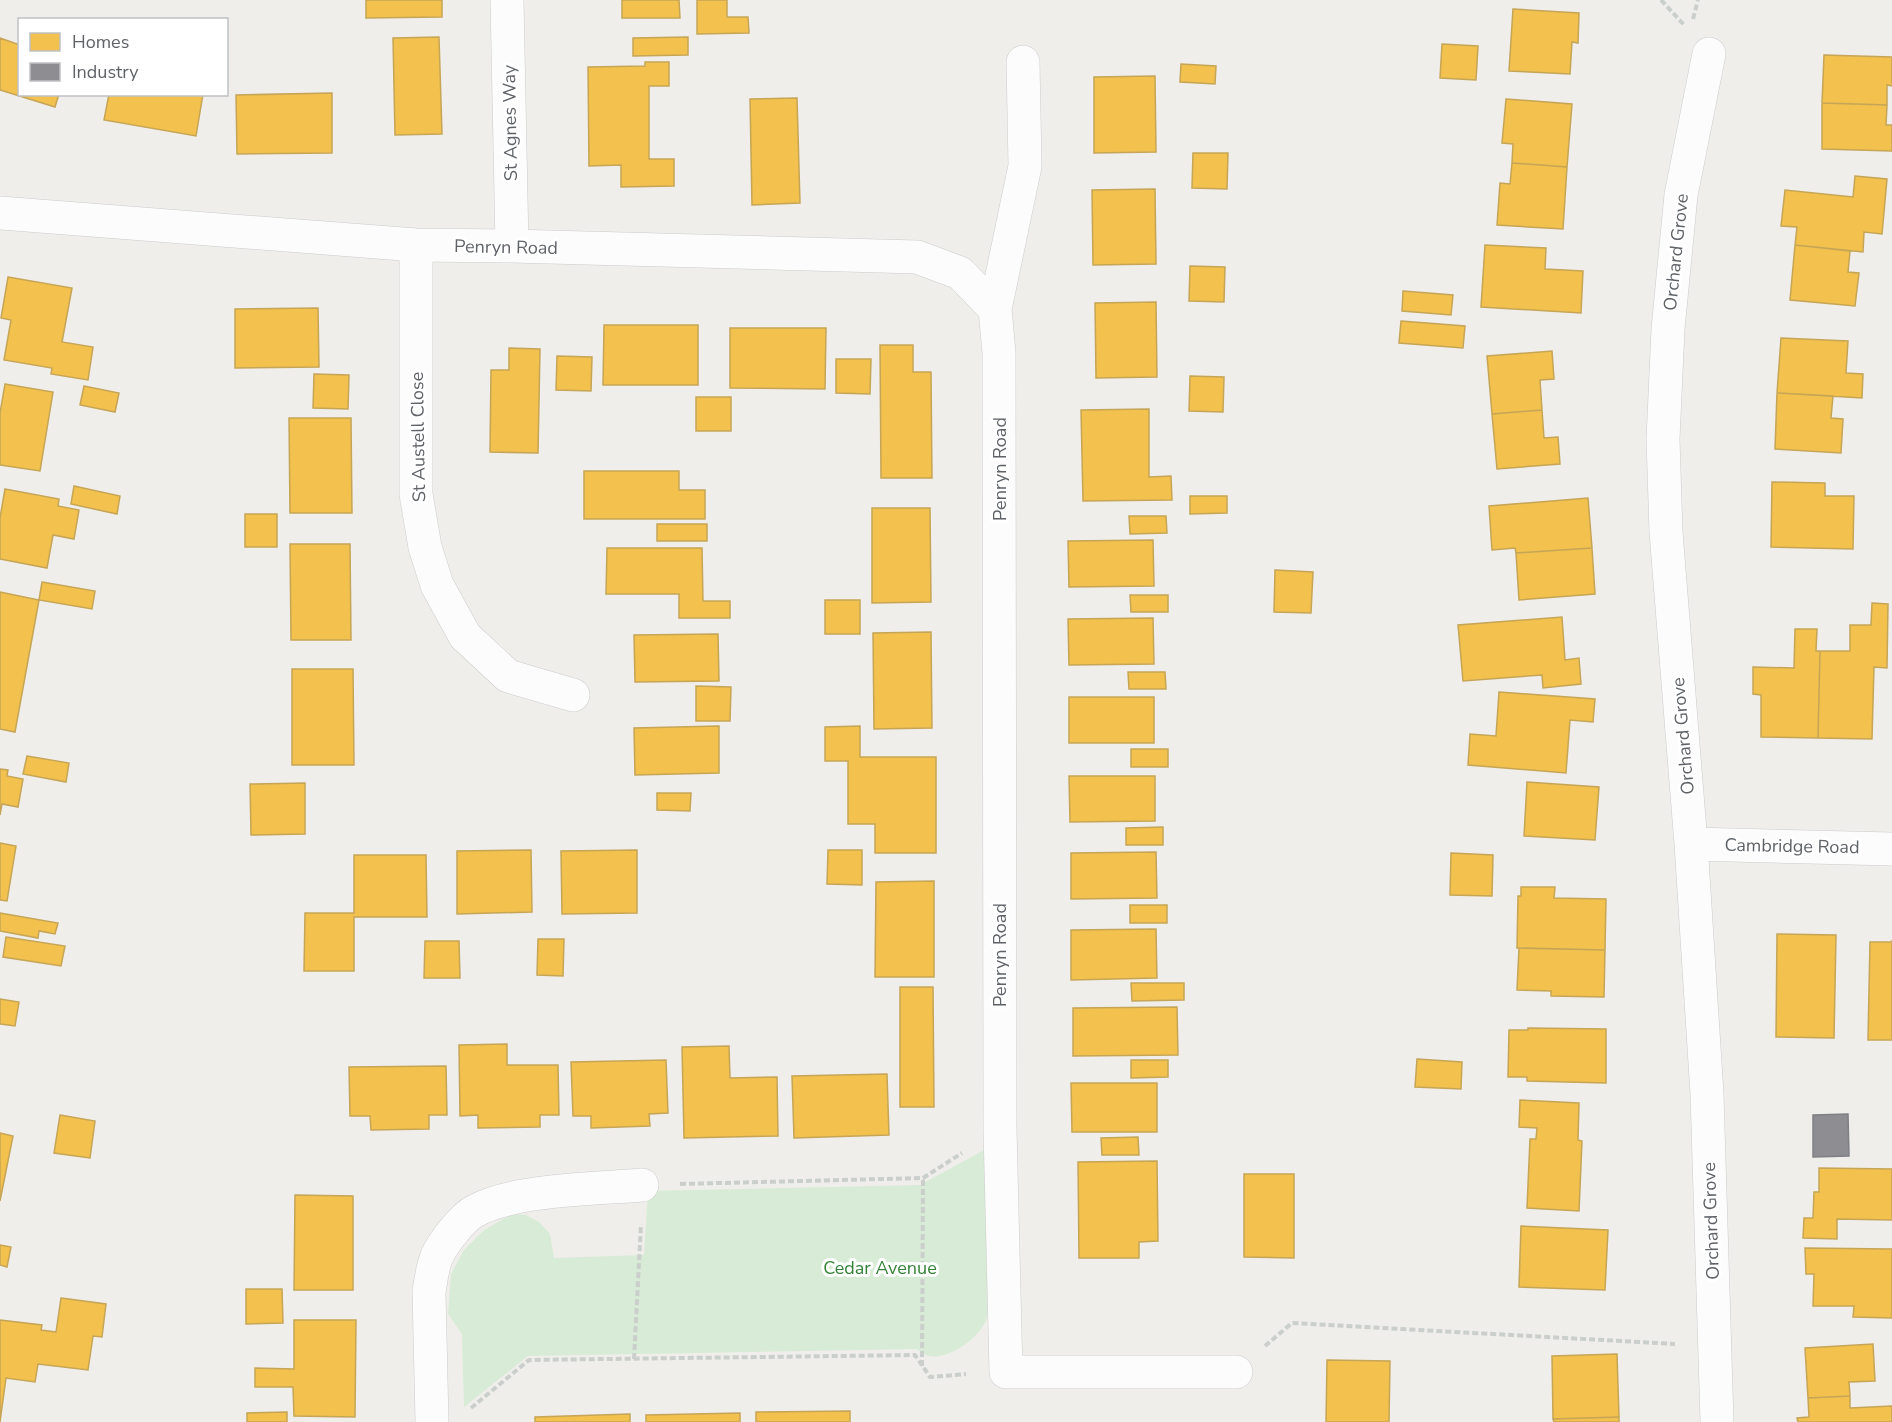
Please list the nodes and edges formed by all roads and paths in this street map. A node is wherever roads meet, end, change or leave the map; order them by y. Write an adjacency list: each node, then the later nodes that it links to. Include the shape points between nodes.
1 (507, 0): 6 (street, St Agnes Way)
2 (1709, 54): 9 (street, Orchard Grove, via 1681,195 1668,329 1663,439 1666,532)
3 (1023, 62): 7 (street, Penryn Road, via 1024,166)
4 (0, 213): 5 (street, Penryn Road)
5 (416, 245): 6 (street, Penryn Road); 8 (street, St Austell Close, via 416,494 425,547 437,585 465,636 508,676)
6 (512, 246): 7 (street, Penryn Road, via 917,257 960,273)
7 (995, 309): 11 (street, Penryn Road, via 999,352)
8 (573, 695)
9 (1691, 844): 10 (street, Cambridge Road); 14 (street, Orchard Grove, via 1707,1094)
10 (1892, 849)
11 (1000, 1129): 12 (path); 17 (street, Penryn Road)
12 (923, 1178): 13 (path); 16 (path)
13 (642, 1185): 15 (path); 20 (street, via 498,1202 474,1212 457,1227 437,1256 431,1276)
14 (1714, 1346): 18 (path, via 1292,1323); 21 (street, Orchard Grove)
15 (634, 1359): 16 (path, via 915,1355); 19 (path, via 529,1360)
16 (922, 1366): 17 (path, via 930,1377)
17 (1006, 1372): 18 (street)
18 (1236, 1372)
19 (470, 1408)
20 (432, 1422)
21 (1717, 1422)

